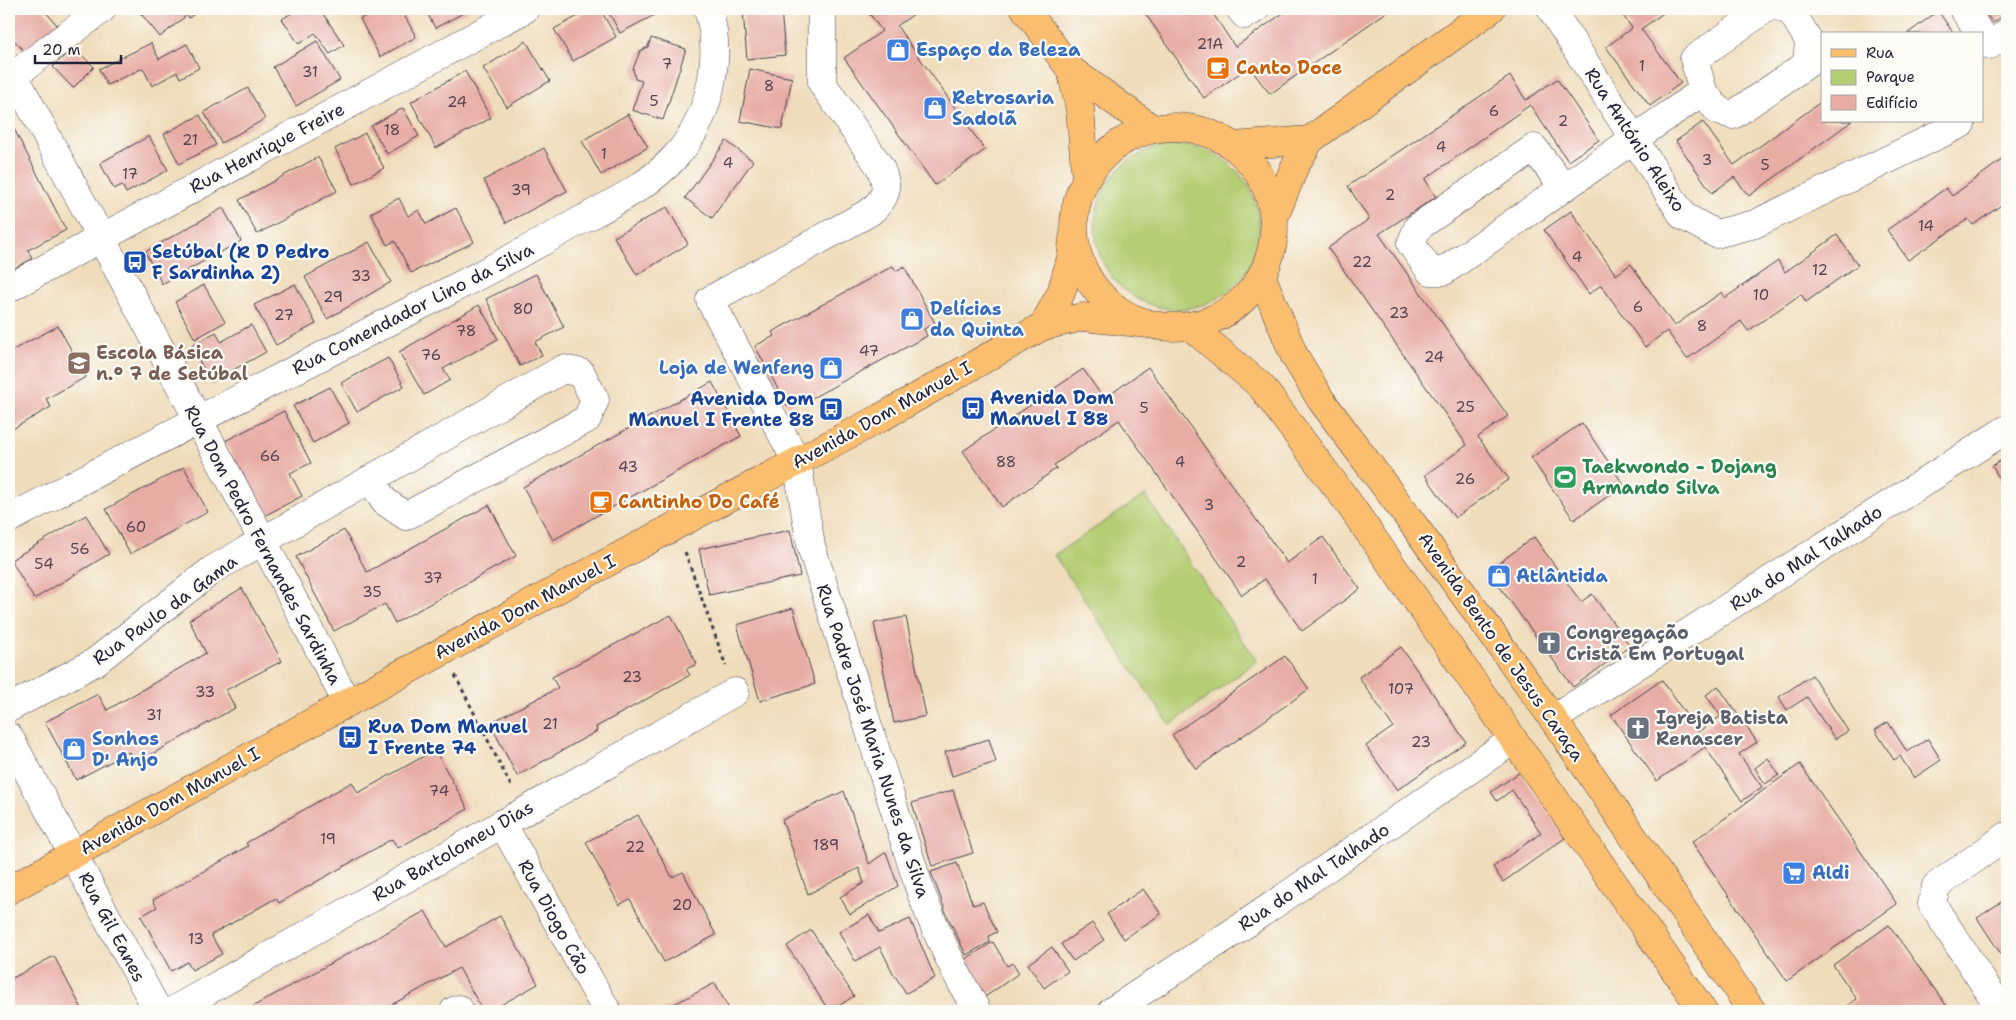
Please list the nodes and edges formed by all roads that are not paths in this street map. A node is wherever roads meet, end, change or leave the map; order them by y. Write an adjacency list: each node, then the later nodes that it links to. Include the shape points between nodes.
1 (102, 9): 17 (street)
2 (525, 9): 28 (street, Rua Henrique Freire)
3 (822, 9): 36 (street, Rua Padre José Maria Nunes da Silva, via 822,83 880,167 887,190 881,204 870,212 710,300)
4 (1024, 9): 16 (main road)
5 (1240, 9): 6 (street, via 1245,15)
6 (1255, 9)
7 (1491, 9): 22 (main road)
8 (1551, 9): 21 (street, Rua António Aleixo)
9 (1765, 9): 18 (street, via 1694,59)
10 (1784, 9): 18 (street, via 1791,11 1809,41 1807,64 1733,115 1718,111)
11 (1963, 9): 13 (street)
12 (709, 11): 34 (street, Rua Comendador Lino da Silva, via 715,54 709,92 697,127 677,156 652,178 524,252)
13 (1980, 32)
14 (2007, 33): 15 (street, via 1990,45)
15 (1984, 37)
16 (1071, 70): 20 (main road); 24 (main road, via 1080,109)
17 (10, 74): 28 (street, Rua Dom Pedro Fernandes Sardinha)
18 (1704, 91): 21 (street)
19 (1960, 124): 21 (street, Rua António Aleixo, via 1755,224 1716,234 1683,216)
20 (1153, 130): 23 (main road, via 1180,127 1208,133); 24 (main road, via 1126,139 1103,156)
21 (1633, 138): 25 (street)
22 (1310, 140): 23 (main road); 27 (main road, via 1295,166)
23 (1232, 146): 27 (main road, via 1253,165 1267,190)
24 (1086, 179): 26 (main road)
25 (1563, 187): 25 (street, via 1534,148 1418,227 1411,244 1430,272 1444,271)
26 (1075, 213): 31 (main road, via 1076,242 1084,270 1100,294 1122,313); 32 (main road, via 1071,258 1061,293)
27 (1274, 218): 29 (main road, via 1272,248)
28 (100, 238): 30 (street, Rua Henrique Freire); 34 (street, Rua Dom Pedro Fernandes Sardinha)
29 (1262, 277): 33 (main road, via 1243,300 1220,317); 43 (main road, Avenida Bento de Jesus Caraça, via 1294,355 1321,400)
30 (9, 288)
31 (1149, 324): 32 (main road, Avenida Dom Manuel I, via 1084,316); 33 (main road)
32 (1043, 326): 36 (main road, Avenida Dom Manuel I)
33 (1191, 327): 45 (main road, via 1261,386 1352,509)
34 (197, 419): 38 (street, Rua Comendador Lino da Silva); 39 (street, Rua Dom Pedro Fernandes Sardinha)
35 (2007, 429): 43 (street, Rua do Mal Talhado)
36 (797, 462): 41 (main road, Avenida Dom Manuel I); 55 (street, Rua Padre José Maria Nunes da Silva, via 812,546 921,893 941,944)
37 (371, 479): 37 (street, via 384,501 406,516 587,420 595,400 581,373 562,369); 39 (street, Rua Paulo da Gama)
38 (9, 519)
39 (263, 541): 41 (street, Rua Dom Pedro Fernandes Sardinha); 42 (street, Rua Paulo da Gama, via 212,570 95,662)
40 (735, 692): 46 (street, Rua Bartolomeu Dias)
41 (347, 703): 48 (main road, Avenida Dom Manuel I)
42 (9, 708)
43 (1553, 719): 58 (main road, Avenida Bento de Jesus Caraça)
44 (9, 737): 48 (street, Rua Gil Eanes)
45 (1513, 740): 56 (street, Rua do Mal Talhado, via 1244,925); 57 (main road)
46 (513, 817): 51 (street, Rua Bartolomeu Dias); 54 (street, Rua Diogo Cão)
47 (2007, 836): 59 (street, via 1936,886 1932,904)
48 (74, 855): 49 (main road, Avenida Dom Manuel I); 50 (street, Rua Gil Eanes)
49 (9, 890)
50 (158, 1011)
51 (172, 1011)
52 (454, 1011): 53 (street, via 458,1008)
53 (460, 1011)
54 (607, 1011)
55 (977, 1011)
56 (1112, 1011)
57 (1703, 1011)
58 (1752, 1011)
59 (2002, 1011)

